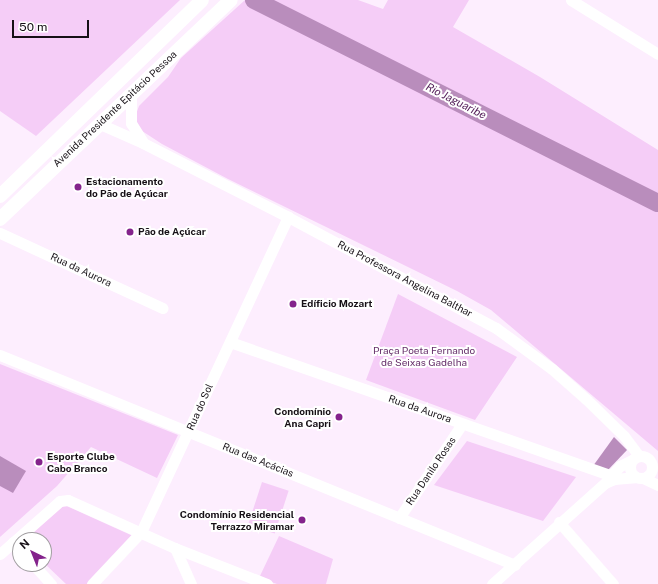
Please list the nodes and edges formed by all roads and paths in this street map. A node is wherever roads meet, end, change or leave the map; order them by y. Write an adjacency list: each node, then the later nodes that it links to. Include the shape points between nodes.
1 (231, 0): 5 (main road, Avenida Presidente Epitácio Pessoa)
2 (577, 1): 4 (street)
3 (199, 3): 8 (main road, Avenida Presidente Epitácio Pessoa)
4 (658, 54)
5 (131, 93): 6 (main road, Avenida Presidente Epitácio Pessoa); 7 (street, via 131,123)
6 (100, 124): 7 (street, Rua Professora Angelina Balthar); 10 (main road, Avenida Presidente Epitácio Pessoa)
7 (143, 143): 9 (street, Rua Professora Angelina Balthar)
8 (0, 196)
9 (288, 217): 13 (street, Rua do Sol); 17 (street, Rua Professora Angelina Balthar, via 496,328 552,369 586,399 624,436)
10 (0, 219)
11 (0, 233): 12 (street, Rua da Aurora)
12 (162, 308)
13 (230, 342): 15 (street, Rua da Aurora); 16 (street, Rua do Sol)
14 (0, 355): 16 (street, Rua das Acácias)
15 (462, 424): 20 (street, Rua da Aurora); 22 (street, Rua Danilo Rosas)
16 (189, 432): 22 (street, Rua das Acácias); 25 (street, Rua do Sol)
17 (635, 458): 18 (street, via 646,457); 19 (street, via 630,467); 20 (street)
18 (655, 465): 19 (street, via 651,471)
19 (639, 477): 20 (street); 21 (street)
20 (610, 479): 23 (street)
21 (658, 485)
22 (400, 518): 29 (street, Rua das Acácias)
23 (559, 522): 29 (street); 36 (street)
24 (31, 532): 25 (street, via 63,500)
25 (141, 532): 27 (street); 32 (street, Rua do Sol)
26 (12, 548): 28 (street)
27 (175, 548): 33 (street); 34 (street)
28 (0, 554)
29 (515, 565): 35 (street)
30 (40, 572): 31 (street)
31 (51, 584)
32 (92, 584)
33 (191, 584)
34 (267, 584)
35 (492, 584)
36 (613, 584)

